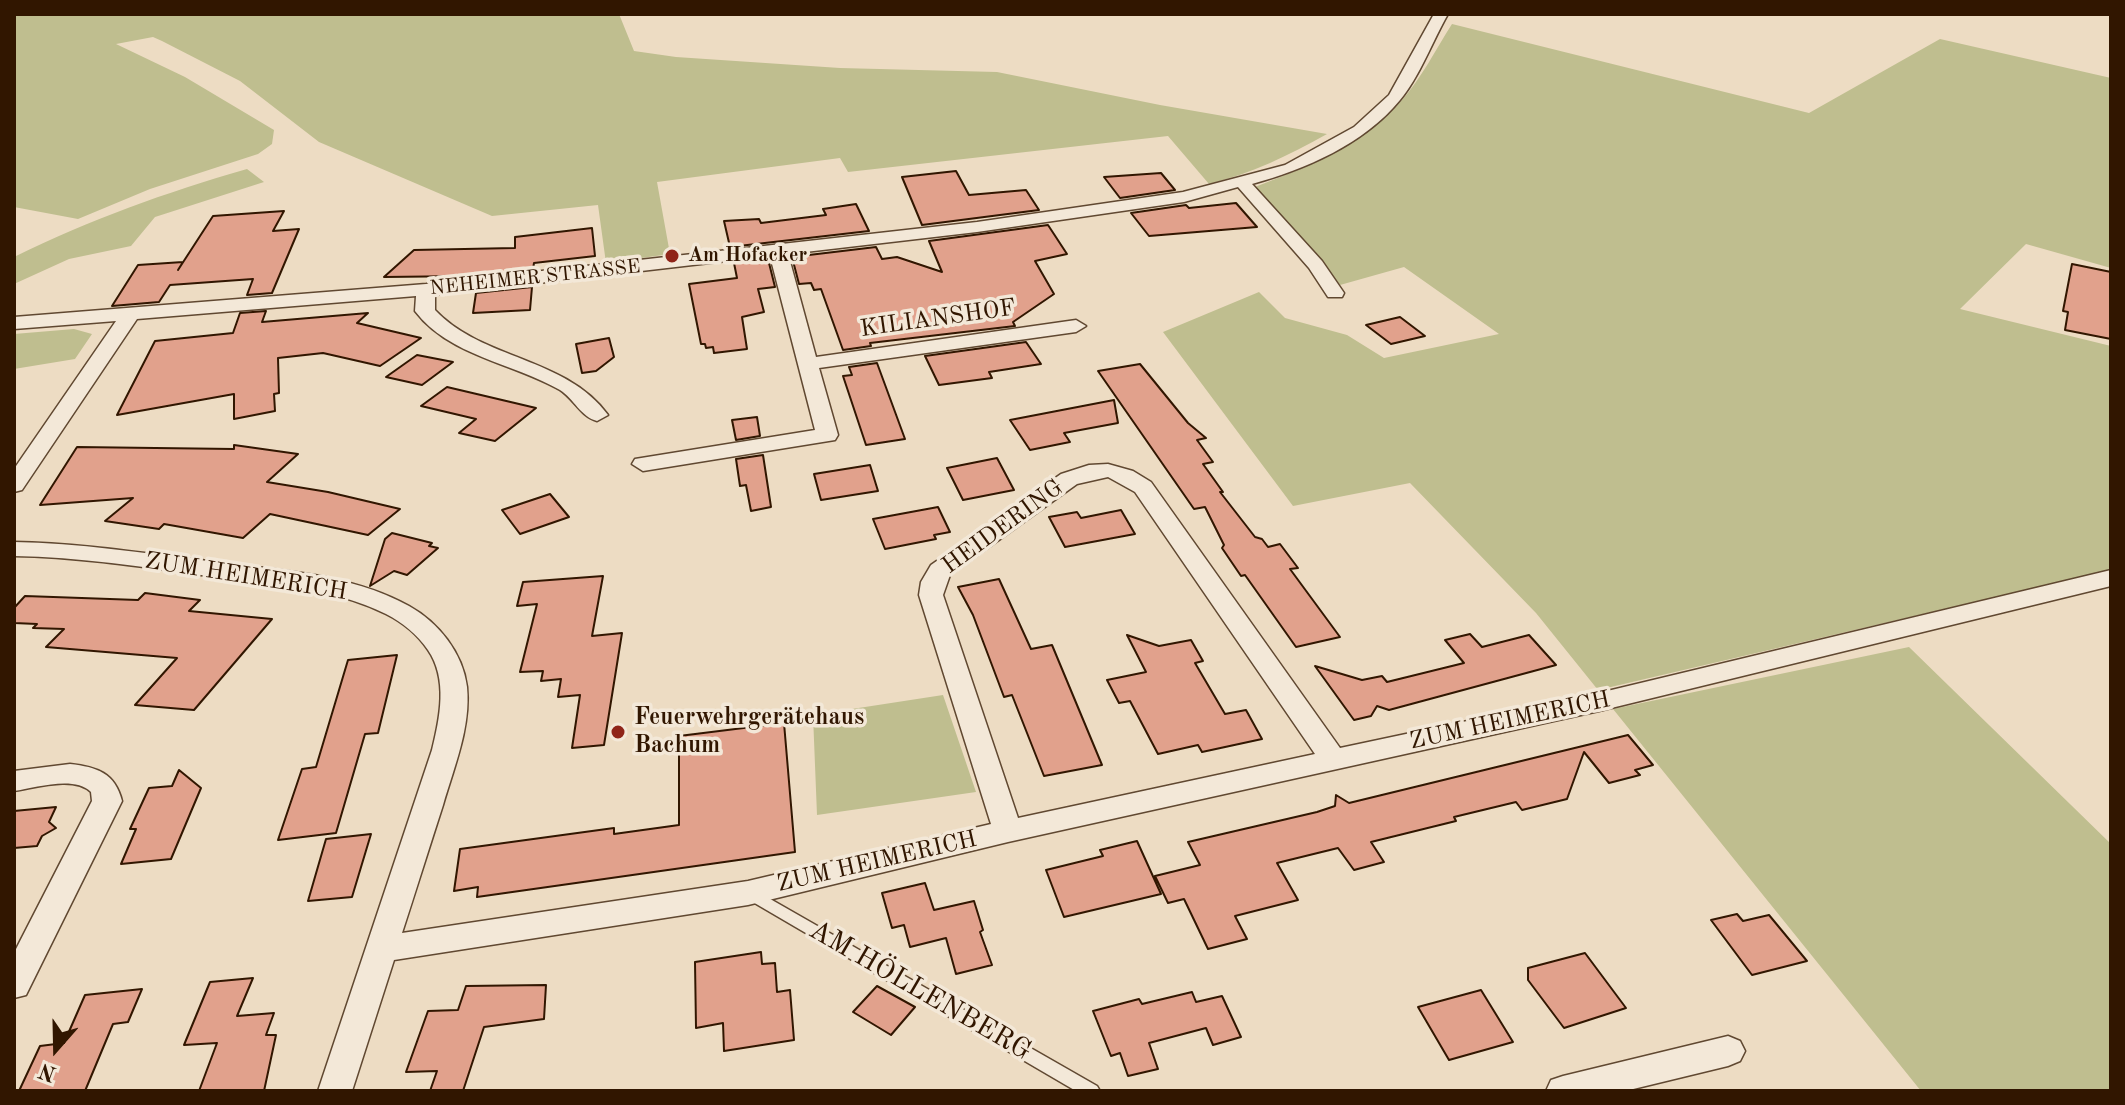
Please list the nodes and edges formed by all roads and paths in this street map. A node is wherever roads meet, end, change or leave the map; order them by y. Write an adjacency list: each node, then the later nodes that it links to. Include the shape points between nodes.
1 (1441, 14): 2 (street, NEHEIMER STRASSE, via 1395,97 1359,130 1291,168)
2 (1243, 183): 3 (street, NEHEIMER STRASSE, via 1107,210); 5 (street)
3 (778, 251): 4 (street, NEHEIMER STRASSE); 9 (street)
4 (426, 290): 6 (street, NEHEIMER STRASSE); 10 (street, via 425,311 444,331 569,387)
5 (1335, 293)
6 (129, 316): 7 (street, NEHEIMER STRASSE); 12 (street)
7 (14, 323)
8 (1076, 326): 9 (street, KILIANSHOF)
9 (808, 364): 11 (street, via 827,435)
10 (597, 415)
11 (643, 464)
12 (14, 485)
13 (14, 549): 19 (street, ZUM HEIMERICH, via 90,553 309,584 377,601 420,625 448,663 455,713)
14 (2111, 578): 15 (street, ZUM HEIMERICH, via 1599,702)
15 (1333, 759): 17 (street, ZUM HEIMERICH); 17 (street, HEIDERING, via 1143,487 1115,470 1084,472 940,570 933,582 931,595)
16 (14, 781): 20 (street, via 87,776 100,780 107,801)
17 (1008, 831): 18 (street, ZUM HEIMERICH)
18 (748, 893): 19 (street, ZUM HEIMERICH); 23 (lane, AM HÖLLENBERG)
19 (382, 949): 22 (street)
20 (14, 985)
21 (1728, 1051): 24 (street)
22 (335, 1091)
23 (1091, 1091)
24 (1563, 1091)

